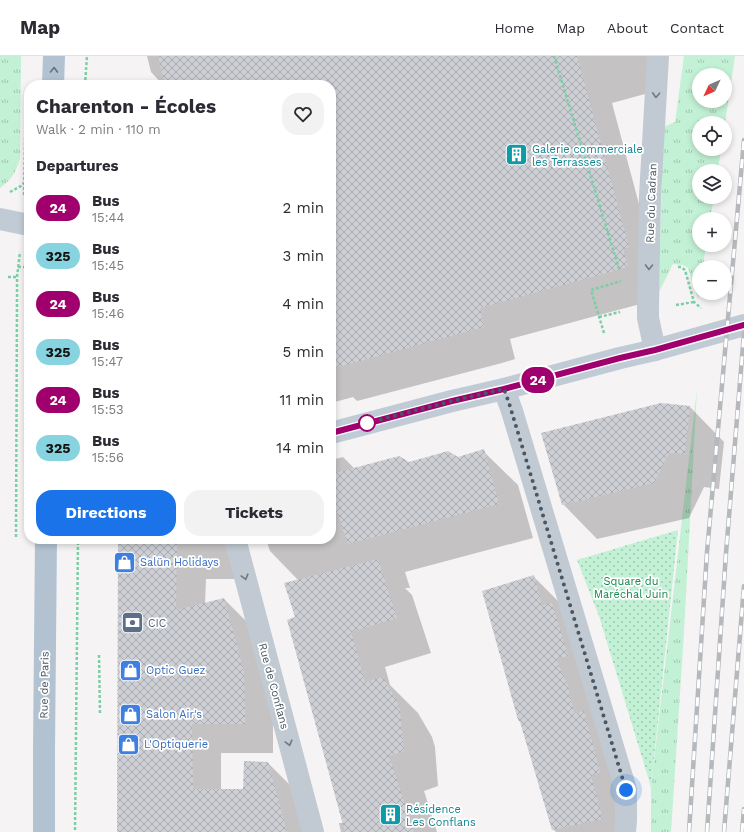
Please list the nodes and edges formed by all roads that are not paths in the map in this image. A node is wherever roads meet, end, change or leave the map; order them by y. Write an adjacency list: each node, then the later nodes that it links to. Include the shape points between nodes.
1 (54, 56): 3 (main road, one-way to 1)
2 (658, 56): 7 (street, Rue du Cadran, one-way to 7, via 650,196 648,305)
3 (53, 80)
4 (0, 219): 5 (street)
5 (24, 224)
6 (744, 324): 7 (street)
7 (655, 350): 8 (street)
8 (504, 389): 9 (street); 14 (street, via 626,790)
9 (336, 432)
10 (46, 544): 12 (main road, Rue de Paris)
11 (236, 544): 13 (street, Rue de Conflans, one-way to 13)
12 (44, 832)
13 (313, 832)
14 (624, 832)

